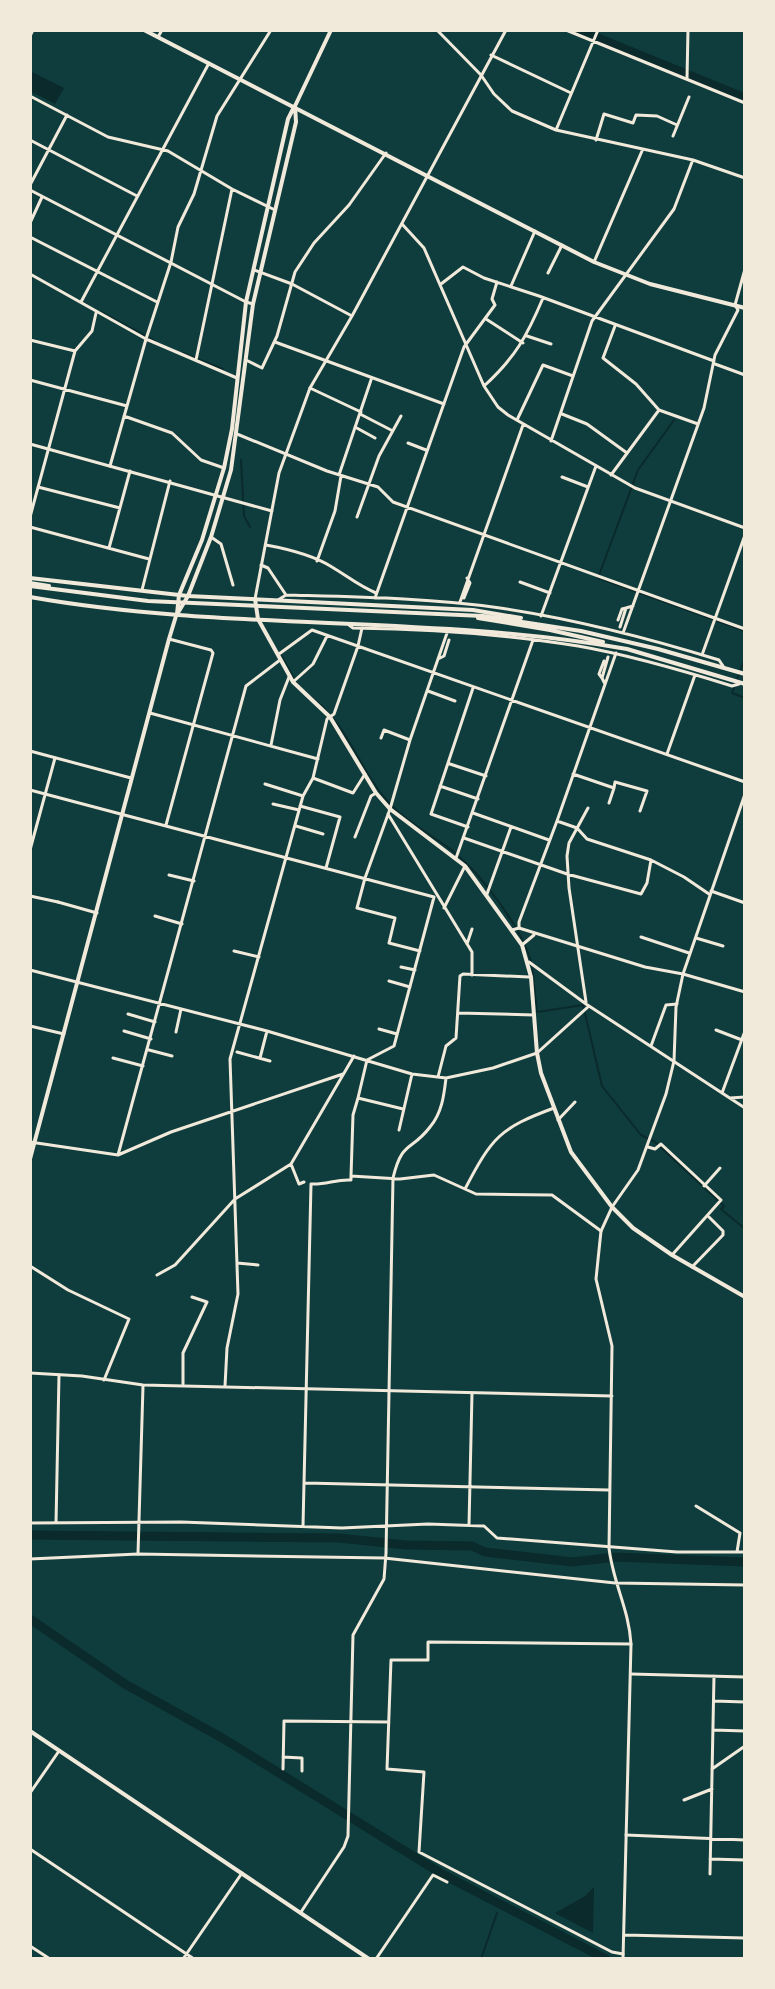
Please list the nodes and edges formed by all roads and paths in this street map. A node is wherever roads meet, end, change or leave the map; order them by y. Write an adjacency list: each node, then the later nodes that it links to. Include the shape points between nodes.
1 (33, 30): 11 (street)
2 (144, 30): 12 (main road)
3 (162, 30): 12 (street)
4 (271, 30): 17 (street)
5 (331, 30): 23 (main road)
6 (437, 30): 16 (street)
7 (506, 30): 14 (street)
8 (566, 30): 13 (street)
9 (598, 30): 13 (street)
10 (688, 30): 18 (street)
11 (30, 36)
12 (158, 37): 15 (main road)
13 (593, 42): 18 (street); 19 (street)
14 (491, 55): 16 (street); 19 (street)
15 (209, 63): 17 (main road); 31 (street)
16 (481, 75): 26 (street, via 512,111); 36 (street)
17 (240, 79): 23 (main road); 35 (street, via 217,116)
18 (687, 79): 22 (street)
19 (571, 94): 26 (street)
20 (30, 96): 24 (street)
21 (689, 97): 25 (street)
22 (745, 103)
23 (295, 106): 33 (main road); 42 (main road); 43 (main road, via 296,122)
24 (67, 115): 30 (street); 31 (street, via 108,137)
25 (677, 125): 27 (street); 29 (street, via 657,116 636,115 633,123 604,114)
26 (556, 130): 29 (street)
27 (673, 136)
28 (30, 140): 30 (street)
29 (596, 140): 32 (street)
30 (49, 150): 38 (street); 40 (street)
31 (162, 150): 35 (street); 40 (street)
32 (642, 150): 34 (street); 51 (street)
33 (386, 153): 36 (main road); 60 (street, via 314,243)
34 (693, 160): 37 (street); 58 (street, via 674,209)
35 (200, 168): 39 (street); 50 (street)
36 (428, 175): 45 (street); 46 (main road)
37 (745, 178)
38 (30, 188): 41 (street)
39 (232, 189): 42 (street); 61 (street)
40 (137, 196): 47 (street)
41 (42, 197): 44 (street); 47 (street)
42 (268, 208): 43 (street); 52 (main road)
43 (275, 210): 55 (main road)
44 (30, 223)
45 (402, 224): 62 (street, via 424,248); 72 (street)
46 (535, 231): 49 (main road); 63 (street)
47 (118, 234): 50 (street); 54 (street)
48 (30, 237): 54 (street)
49 (562, 245): 51 (main road); 56 (street)
50 (171, 262): 61 (street); 66 (street)
51 (594, 262): 58 (main road)
52 (252, 269): 55 (street); 67 (main road)
53 (745, 269): 69 (street)
54 (97, 272): 65 (street); 66 (street)
55 (260, 272): 60 (street); 68 (main road)
56 (548, 273)
57 (30, 274): 65 (street)
58 (626, 275): 69 (main road); 73 (street)
59 (497, 282): 62 (street, via 463,267); 63 (street); 74 (street, via 495,305)
60 (292, 284): 72 (street); 79 (street)
61 (212, 285): 67 (street); 84 (street)
62 (440, 285): 82 (street)
63 (511, 286): 64 (street)
64 (544, 298): 73 (street); 76 (street)
65 (81, 302): 71 (street)
66 (157, 302): 77 (street)
67 (246, 302): 68 (street); 90 (main road)
68 (253, 304): 85 (main road)
69 (735, 305): 70 (main road); 87 (street, via 735,320)
70 (745, 308)
71 (97, 312): 77 (street); 83 (street, via 92,331)
72 (352, 316): 86 (street)
73 (594, 318): 75 (street); 89 (street)
74 (486, 319): 80 (street); 82 (street)
75 (615, 326): 87 (street); 98 (street, via 603,358)
76 (527, 336): 80 (street); 81 (street)
77 (146, 339): 84 (street); 97 (street)
78 (30, 340): 83 (street)
79 (274, 342): 85 (street, via 262,368); 86 (street)
80 (523, 343): 93 (street)
81 (551, 344)
82 (465, 345): 93 (street); 96 (street)
83 (75, 351): 95 (street)
84 (196, 360): 90 (street)
85 (246, 360): 108 (main road)
86 (326, 362): 91 (street); 94 (street)
87 (714, 362): 88 (street); 104 (street)
88 (745, 375)
89 (573, 376): 100 (street); 103 (street, via 543,365)
90 (238, 379): 119 (main road)
91 (372, 379): 96 (street); 99 (street)
92 (30, 380): 95 (street)
93 (484, 386): 103 (street, via 498,407)
94 (310, 388): 99 (street); 116 (street)
95 (65, 389): 97 (street); 113 (street)
96 (444, 404): 114 (street)
97 (127, 406): 101 (street)
98 (659, 410): 104 (street); 115 (street)
99 (360, 413): 106 (street); 107 (street)
100 (561, 413): 110 (street); 115 (street, via 587,424)
101 (124, 416): 117 (street); 119 (street, via 172,433 201,460)
102 (401, 416): 125 (street)
103 (517, 421): 105 (street)
104 (698, 424): 130 (street)
105 (523, 425): 110 (street); 138 (street)
106 (355, 427): 109 (street); 121 (street)
107 (391, 430)
108 (237, 434): 116 (street); 129 (main road)
109 (375, 438)
110 (551, 441): 118 (street)
111 (408, 443): 114 (street)
112 (30, 444): 113 (street)
113 (48, 449): 117 (street); 126 (street)
114 (426, 450): 131 (street)
115 (627, 453): 122 (street)
116 (285, 454): 121 (street); 133 (street)
117 (110, 466): 120 (street)
118 (596, 466): 122 (street); 127 (street)
119 (224, 468): 128 (main road)
120 (130, 471): 124 (street); 132 (street)
121 (340, 475): 125 (street); 144 (street, via 335,511)
122 (611, 475): 130 (street)
123 (562, 477): 127 (street)
124 (170, 481): 128 (street); 143 (street)
125 (367, 483): 131 (street); 135 (street)
126 (38, 487): 132 (street); 134 (street)
127 (588, 487): 145 (street)
128 (216, 496): 129 (street); 155 (main road)
129 (224, 498): 133 (street); 140 (main road)
130 (671, 501): 137 (street); 151 (street)
131 (406, 507): 138 (street); 153 (street)
132 (120, 508): 142 (street)
133 (272, 511): 141 (street)
134 (30, 517)
135 (357, 517)
136 (30, 527): 142 (street)
137 (745, 528)
138 (484, 535): 145 (street); 147 (street)
139 (745, 535): 175 (street)
140 (211, 537): 150 (street, via 221,544); 157 (main road)
141 (266, 545): 144 (street); 146 (street)
142 (109, 548): 143 (street)
143 (149, 559): 152 (street)
144 (317, 561): 153 (street)
145 (561, 563): 151 (street); 154 (street)
146 (261, 565): 156 (street); 162 (street)
147 (467, 578): 161 (street); 166 (street)
148 (30, 582): 152 (main road); 172 (main road, via 98,596 185,604)
149 (520, 582): 154 (street)
150 (233, 585)
151 (640, 589): 168 (street); 175 (street)
152 (142, 592): 155 (main road)
153 (376, 593): 160 (street)
154 (550, 593): 174 (street)
155 (179, 595): 157 (main road); 173 (main road)
156 (286, 595): 159 (street); 163 (street)
157 (188, 596): 162 (main road); 173 (main road)
158 (30, 597): 173 (main road)
159 (352, 597): 160 (street); 165 (street)
160 (375, 598): 164 (street)
161 (464, 598)
162 (255, 599): 163 (main road); 176 (main road)
163 (278, 600): 165 (main road)
164 (416, 601): 166 (street); 167 (street)
165 (342, 603): 167 (main road)
166 (460, 604): 169 (street)
167 (408, 606): 171 (main road)
168 (633, 606): 170 (street); 189 (street)
169 (500, 608): 171 (street); 174 (street)
170 (626, 608): 177 (street); 182 (street)
171 (492, 613): 178 (main road)
172 (452, 615): 178 (main road); 197 (main road)
173 (176, 616): 176 (main road); 192 (main road)
174 (541, 616): 181 (street)
175 (715, 617): 184 (street); 200 (street)
176 (258, 619): 179 (main road); 201 (main road)
177 (618, 620)
178 (535, 622): 187 (main road)
179 (346, 623): 180 (main road); 183 (street)
180 (423, 626): 185 (street); 186 (main road)
181 (590, 626): 187 (street); 189 (street)
182 (620, 627)
183 (362, 628): 185 (street); 196 (street)
184 (745, 629)
185 (413, 631): 188 (street)
186 (499, 631): 191 (street); 197 (main road)
187 (581, 631): 198 (main road)
188 (447, 633): 191 (street); 203 (street)
189 (623, 633): 195 (street)
190 (327, 636): 196 (street); 201 (street, via 312,630); 212 (street, via 313,664)
191 (491, 637): 194 (street)
192 (169, 639): 219 (main road); 221 (street, via 213,653)
193 (449, 640): 203 (street)
194 (533, 640): 199 (street); 217 (street)
195 (669, 644): 198 (street); 200 (street)
196 (358, 646): 208 (street); 220 (street)
197 (627, 649): 205 (main road)
198 (658, 649): 207 (main road)
199 (616, 653): 206 (street); 213 (street)
200 (702, 655): 207 (street, via 719,660)
201 (278, 657): 212 (main road); 223 (street, via 246,686)
202 (608, 657): 211 (street)
203 (438, 659): 208 (street)
204 (604, 661): 211 (street)
205 (671, 661): 206 (street); 214 (main road)
206 (661, 664): 210 (street)
207 (723, 667): 209 (main road)
208 (433, 673): 215 (street); 216 (street)
209 (745, 674)
210 (696, 675): 214 (street, via 732,686); 228 (street)
211 (602, 678): 213 (street)
212 (291, 679): 220 (main road); 226 (street, via 280,700)
213 (605, 684): 222 (street)
214 (744, 684)
215 (473, 687): 217 (street); 239 (street)
216 (427, 690): 218 (street); 225 (street)
217 (511, 700): 222 (street); 234 (street)
218 (455, 701)
219 (150, 713): 221 (street); 235 (main road)
220 (330, 717): 230 (street); 232 (main road)
221 (193, 725): 223 (street); 256 (street)
222 (589, 727): 228 (street); 233 (street)
223 (233, 734): 226 (street); 262 (street)
224 (381, 738): 225 (street, via 384,730)
225 (410, 740): 252 (street)
226 (271, 745): 230 (street)
227 (30, 751): 229 (street)
228 (667, 754): 237 (street)
229 (55, 758): 235 (street); 242 (street)
230 (318, 759): 236 (street)
231 (450, 764): 234 (street)
232 (365, 774): 236 (street, via 353,793); 243 (main road)
233 (573, 774): 240 (street); 255 (street)
234 (486, 776): 246 (street)
235 (131, 778): 254 (main road)
236 (313, 778): 245 (street)
237 (745, 782)
238 (265, 784): 245 (street)
239 (440, 786): 246 (street); 258 (street, via 431,814)
240 (614, 788): 247 (street); 251 (street, via 615,782 647,791)
241 (30, 790): 242 (street)
242 (44, 793): 254 (street); 266 (street)
243 (376, 793): 252 (main road); 263 (street)
244 (745, 794): 278 (street)
245 (303, 796): 249 (street)
246 (478, 799): 253 (street)
247 (609, 803)
248 (273, 804): 249 (street)
249 (299, 808): 257 (street); 273 (street, via 340,817)
250 (588, 808): 260 (street)
251 (640, 811)
252 (389, 812): 269 (main road); 276 (street); 281 (street)
253 (473, 813): 258 (street); 259 (street)
254 (122, 815): 256 (street); 284 (main road)
255 (557, 821): 260 (street); 265 (street)
256 (166, 825): 262 (street)
257 (294, 826): 261 (street); 268 (street)
258 (468, 827): 264 (street)
259 (511, 827): 265 (street); 267 (street)
260 (577, 828): 270 (street, via 587,839); 274 (street, via 569,843)
261 (323, 834)
262 (206, 836): 268 (street); 277 (street)
263 (355, 837)
264 (464, 838): 267 (street); 269 (street)
265 (550, 841): 271 (street)
266 (30, 850)
267 (503, 852): 271 (street); 279 (street)
268 (286, 858): 273 (street); 299 (street)
269 (456, 858): 272 (main road)
270 (651, 860): 274 (street, via 641,894); 278 (street)
271 (540, 865): 274 (street); 288 (street)
272 (465, 866): 279 (main road); 283 (street)
273 (326, 868): 276 (street)
274 (567, 874): 294 (street)
275 (169, 875): 277 (street)
276 (365, 878): 281 (street); 297 (street, via 357,908 395,918 389,943)
277 (194, 881): 286 (street)
278 (710, 892): 282 (street); 291 (street)
279 (487, 894): 288 (main road)
280 (30, 896): 284 (street)
281 (436, 897): 283 (street); 297 (street)
282 (745, 903)
283 (444, 908): 292 (street)
284 (97, 913): 308 (main road)
285 (155, 916): 286 (street)
286 (182, 924): 311 (street)
287 (472, 929): 292 (street)
288 (516, 929): 289 (street); 293 (main road)
289 (534, 935): 293 (street); 294 (street)
290 (641, 937): 298 (street)
291 (695, 937): 295 (street); 298 (street)
292 (467, 944): 305 (street)
293 (522, 945): 300 (main road)
294 (576, 945): 304 (street); 313 (street)
295 (723, 946)
296 (234, 951): 299 (street)
297 (420, 951): 303 (street)
298 (689, 953): 304 (street)
299 (259, 957): 319 (street)
300 (529, 962): 306 (main road); 313 (street)
301 (401, 967): 303 (street)
302 (30, 970): 308 (street)
303 (415, 970): 309 (street)
304 (683, 974): 310 (street); 312 (street)
305 (472, 975): 306 (street); 315 (street, via 460,976)
306 (531, 977): 317 (main road)
307 (389, 981): 309 (street)
308 (78, 983): 311 (street); 327 (main road)
309 (410, 987): 328 (street)
310 (745, 992)
311 (160, 1004): 314 (street); 318 (street)
312 (677, 1004): 331 (street, via 666,1005); 341 (street)
313 (588, 1005): 331 (street); 334 (street)
314 (181, 1009): 319 (street); 326 (street)
315 (458, 1013): 317 (street); 345 (street, via 456,1038 446,1046)
316 (128, 1014): 318 (street)
317 (534, 1015): 334 (main road)
318 (155, 1022): 329 (street)
319 (241, 1024): 324 (street); 355 (street, via 230,1059)
320 (30, 1026): 327 (street)
321 (379, 1029): 328 (street)
322 (716, 1030): 330 (street)
323 (124, 1031): 329 (street)
324 (267, 1031): 336 (street); 338 (street)
325 (745, 1031): 330 (street)
326 (176, 1032)
327 (64, 1034): 358 (main road)
328 (397, 1034): 339 (street, via 392,1048)
329 (151, 1039): 332 (street)
330 (742, 1040): 347 (street)
331 (651, 1046): 341 (street)
332 (148, 1049): 335 (street); 342 (street)
333 (237, 1052): 338 (street)
334 (537, 1053): 346 (street); 352 (main road)
335 (172, 1056)
336 (354, 1056): 339 (street); 343 (street)
337 (113, 1058): 342 (street)
338 (260, 1058): 340 (street)
339 (367, 1060): 344 (street); 349 (street)
340 (270, 1061)
341 (674, 1061): 347 (street); 359 (street)
342 (143, 1066): 360 (street)
343 (343, 1074): 355 (street); 362 (street)
344 (412, 1074): 345 (street); 354 (street)
345 (438, 1077): 346 (street)
346 (446, 1078): 365 (street, via 439,1113 430,1129 398,1158)
347 (722, 1093): 350 (street)
348 (745, 1097): 350 (street)
349 (358, 1098): 354 (street); 364 (street)
350 (730, 1098): 353 (street)
351 (575, 1102): 356 (street)
352 (554, 1108): 356 (main road); 368 (street, via 515,1123 498,1136)
353 (745, 1108)
354 (403, 1109): 357 (street)
355 (231, 1112): 360 (street); 369 (street)
356 (558, 1120): 370 (main road, via 571,1152)
357 (399, 1130)
358 (32, 1142): 360 (street); 361 (main road)
359 (648, 1147): 367 (street, via 661,1144); 370 (street)
360 (118, 1155)
361 (30, 1159)
362 (291, 1164): 366 (street, via 299,1184); 369 (street)
363 (720, 1168): 367 (street)
364 (351, 1176): 365 (street); 387 (street, via 311,1184)
365 (393, 1178): 368 (street, via 434,1175); 388 (street)
366 (304, 1182)
367 (704, 1186): 371 (street, via 721,1200)
368 (465, 1189): 372 (street, via 476,1194 552,1195)
369 (235, 1199): 374 (street); 378 (street, via 175,1265)
370 (612, 1207): 372 (street); 373 (main road)
371 (708, 1216): 373 (street); 377 (street, via 723,1235)
372 (601, 1231): 390 (street, via 596,1279 610,1332)
373 (672, 1255): 377 (main road)
374 (237, 1263): 375 (street); 386 (street, via 238,1294)
375 (258, 1265)
376 (30, 1266): 383 (street, via 129,1319)
377 (692, 1267): 380 (main road)
378 (157, 1275)
379 (192, 1297): 384 (street, via 207,1302 183,1353)
380 (745, 1297)
381 (30, 1373): 382 (street)
382 (59, 1373): 383 (street); 398 (street)
383 (104, 1380): 385 (street)
384 (183, 1384): 385 (street); 386 (street)
385 (143, 1385): 396 (street)
386 (225, 1386): 387 (street)
387 (306, 1388): 388 (street); 391 (street)
388 (391, 1391): 389 (street); 392 (street)
389 (472, 1393): 390 (street); 393 (street)
390 (612, 1396): 394 (street)
391 (304, 1483): 392 (street); 400 (street)
392 (388, 1486): 393 (street); 401 (street)
393 (471, 1487): 394 (street); 399 (street)
394 (609, 1490): 402 (street)
395 (696, 1506): 403 (street, via 740,1533)
396 (138, 1522): 398 (street); 400 (street); 405 (street)
397 (30, 1523): 398 (street)
398 (56, 1523)
399 (469, 1525): 401 (street); 402 (street, via 484,1526 497,1538)
400 (303, 1526): 401 (street)
401 (387, 1528): 406 (street)
402 (609, 1548): 403 (street); 408 (street)
403 (737, 1552): 404 (street)
404 (745, 1552)
405 (138, 1554): 406 (street); 407 (street)
406 (384, 1558): 408 (street); 417 (street, via 384,1579 353,1635)
407 (30, 1559)
408 (615, 1583): 409 (street); 410 (street, via 626,1608)
409 (745, 1585)
410 (631, 1644): 411 (street); 416 (street, via 428,1642 428,1660 391,1660)
411 (631, 1674): 412 (street); 431 (street)
412 (714, 1676): 413 (street); 414 (street)
413 (745, 1677)
414 (714, 1701): 415 (street); 418 (street)
415 (745, 1702)
416 (389, 1722): 417 (street); 445 (street, via 387,1769 424,1772 419,1852)
417 (351, 1723): 424 (street, via 284,1721); 440 (street, via 348,1836)
418 (713, 1730): 420 (street); 426 (street)
419 (30, 1731): 422 (main road)
420 (745, 1731)
421 (743, 1748): 423 (street); 426 (street)
422 (59, 1751): 429 (street); 437 (main road)
423 (745, 1755)
424 (283, 1757): 425 (street); 427 (street, via 302,1758)
425 (283, 1769)
426 (712, 1769): 428 (street)
427 (302, 1771)
428 (712, 1789): 430 (street); 432 (street)
429 (30, 1793)
430 (684, 1800)
431 (626, 1835): 432 (street); 441 (street)
432 (711, 1839): 433 (street); 435 (street)
433 (745, 1840)
434 (30, 1849): 444 (street)
435 (710, 1859): 436 (street); 438 (street)
436 (745, 1860)
437 (242, 1873): 440 (main road); 444 (street)
438 (710, 1874)
439 (447, 1882): 450 (street, via 433,1875)
440 (301, 1912): 449 (main road)
441 (625, 1935): 442 (street); 445 (street)
442 (745, 1938)
443 (30, 1946): 446 (street)
444 (187, 1954): 447 (street); 448 (street)
445 (623, 1956)
446 (50, 1959)
447 (183, 1959)
448 (194, 1959)
449 (369, 1959)
450 (376, 1959)

